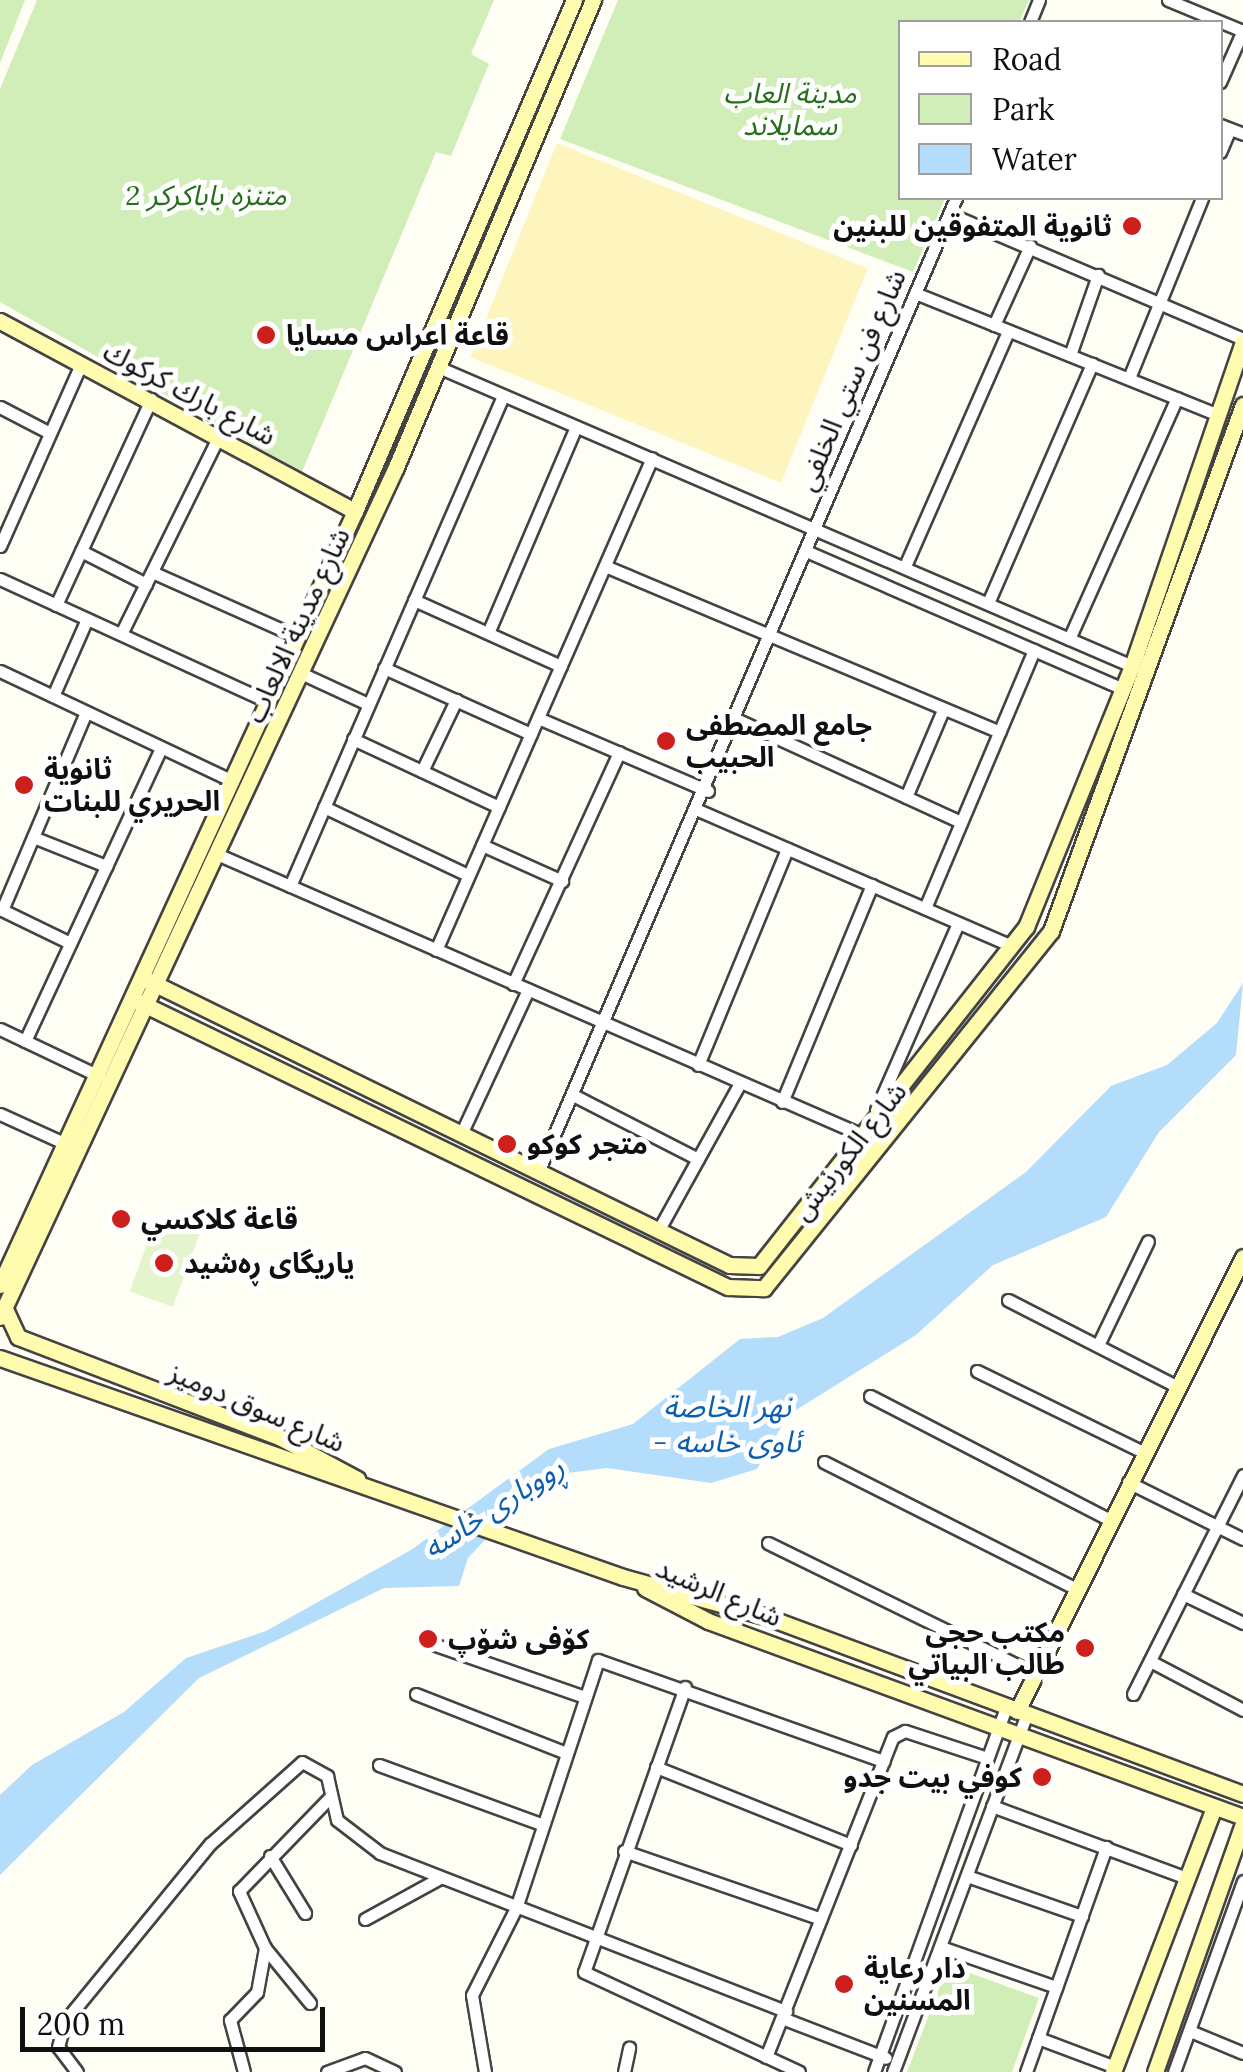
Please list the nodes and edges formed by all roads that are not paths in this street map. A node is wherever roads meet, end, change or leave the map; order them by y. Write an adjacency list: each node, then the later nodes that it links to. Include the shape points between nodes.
1 (574, 0): 14 (main road, شارع مدينة الالعاب)
2 (593, 0): 15 (main road, شارع مدينة الالعاب)
3 (1168, 0): 4 (street)
4 (1218, 20)
5 (1243, 30): 6 (street)
6 (1223, 75)
7 (1225, 127): 8 (street)
8 (1243, 134)
9 (955, 200): 11 (street, شارع فن ستي الخلفي)
10 (1201, 200): 17 (street)
11 (950, 214): 12 (street); 16 (street, شارع فن ستي الخلفي)
12 (1030, 246): 13 (street); 19 (street)
13 (1098, 274): 17 (street); 22 (street)
14 (452, 284): 15 (main road); 37 (main road, شارع مدينة الالعاب)
15 (470, 290): 25 (main road, شارع مدينة الالعاب)
16 (915, 293): 19 (street); 40 (street, شارع فن ستي الخلفي)
17 (1158, 302): 21 (street); 26 (street)
18 (0, 321): 23 (main road, شارع بارك كركوك)
19 (994, 325): 20 (street)
20 (1008, 330): 22 (street); 45 (street)
21 (1243, 340): 32 (main road, شارع الكورنيش)
22 (1070, 355): 24 (street)
23 (82, 364): 29 (main road, شارع بارك كركوك); 34 (street)
24 (1092, 364): 26 (street); 51 (street)
25 (438, 367): 27 (street); 49 (main road, شارع مدينة الالعاب)
26 (1129, 378): 28 (street)
27 (503, 396): 33 (street); 50 (street)
28 (1177, 398): 32 (street); 57 (street)
29 (151, 399): 35 (main road, شارع بارك كركوك); 42 (street)
30 (1243, 405): 39 (main road, شارع الكورنيش)
31 (0, 407): 34 (street)
32 (1216, 414): 38 (main road, شارع الكورنيش)
33 (576, 426): 36 (street); 55 (street)
34 (50, 433): 41 (street)
35 (218, 436): 37 (main road, شارع بارك كركوك); 46 (street)
36 (652, 458): 40 (street); 44 (street)
37 (356, 511): 48 (main road, شارع مدينة الالعاب)
38 (1181, 518): 39 (main road); 61 (main road, شارع الكورنيش)
39 (1203, 524): 93 (main road, شارع الكورنيش)
40 (816, 527): 43 (street, شارع فن ستي الخلفي); 45 (street)
41 (0, 546)
42 (81, 551): 46 (street); 52 (street)
43 (806, 551): 58 (street, شارع فن ستي الخلفي); 59 (street)
44 (605, 566): 58 (street); 60 (street)
45 (905, 566): 51 (street)
46 (149, 578): 54 (street); 56 (street)
47 (0, 579): 52 (street)
48 (324, 580): 49 (main road); 56 (main road, شارع مدينة الالعاب)
49 (342, 588): 64 (main road, شارع مدينة الالعاب)
50 (414, 600): 55 (street); 62 (street)
51 (988, 603): 57 (street)
52 (56, 605): 53 (street)
53 (87, 619): 54 (street); 66 (street)
54 (120, 634): 68 (street)
55 (488, 634): 60 (street)
56 (298, 637): 68 (main road, شارع مدينة الالعاب)
57 (1070, 638): 61 (street)
58 (770, 640): 70 (street); 73 (street, شارع فن ستي الخلفي)
59 (1034, 650): 65 (street); 74 (street)
60 (560, 666): 72 (street)
61 (1132, 666): 65 (main road, شارع الكورنيش)
62 (384, 668): 67 (street); 69 (street)
63 (0, 671): 66 (street)
64 (303, 674): 69 (street); 90 (main road, شارع مدينة الالعاب)
65 (1123, 689): 91 (main road, شارع الكورنيش)
66 (53, 696): 71 (street)
67 (456, 700): 75 (street); 79 (street)
68 (269, 702): 80 (main road, شارع مدينة الالعاب)
69 (368, 704): 76 (street)
70 (943, 710): 74 (street); 82 (street)
71 (86, 712): 77 (street); 87 (street)
72 (538, 718): 75 (street); 78 (street)
73 (738, 720): 81 (street, شارع فن ستي الخلفي); 82 (street)
74 (999, 732): 86 (street)
75 (531, 734): 83 (street)
76 (353, 739): 79 (street); 84 (street)
77 (161, 748): 80 (street); 92 (street)
78 (619, 752): 81 (street); 95 (street)
79 (422, 771): 83 (street)
80 (233, 781): 104 (main road, شارع مدينة الالعاب)
81 (708, 791): 85 (street, شارع فن ستي الخلفي)
82 (906, 798): 86 (street)
83 (499, 806): 88 (street)
84 (324, 807): 94 (street); 96 (street)
85 (700, 811): 89 (street); 108 (street, شارع فن ستي الخلفي)
86 (961, 822): 98 (street)
87 (33, 836): 92 (street); 99 (street)
88 (482, 845): 94 (street); 95 (street)
89 (788, 849): 97 (street); 111 (street)
90 (219, 855): 96 (street); 104 (main road, شارع مدينة الالعاب)
91 (1054, 858): 93 (main road); 102 (main road, شارع الكورنيش)
92 (106, 866): 101 (street)
93 (1076, 866): 118 (main road, شارع الكورنيش, via 1050,931 764,1288 728,1287)
94 (468, 875): 103 (street)
95 (562, 881): 105 (street)
96 (290, 886): 103 (street)
97 (872, 886): 98 (street); 116 (street)
98 (925, 908): 100 (street)
99 (1, 910): 101 (street)
100 (958, 923): 102 (street); 120 (street)
101 (70, 943): 110 (street)
102 (1012, 946): 120 (main road, شارع الكورنيش)
103 (436, 950): 105 (street)
104 (151, 982): 107 (main road, شارع مدينة الالعاب); 115 (main road, شارع الكورنيش)
105 (513, 984): 106 (street)
106 (528, 990): 108 (street); 119 (street)
107 (141, 1002): 112 (main road, شارع مدينة الالعاب); 118 (main road, شارع الكورنيش); 129 (main road, شارع مدينة الالعاب)
108 (608, 1026): 111 (street); 114 (street, شارع فن ستي الخلفي)
109 (0, 1029): 110 (street)
110 (25, 1041): 112 (street)
111 (698, 1064): 113 (street)
112 (100, 1076): 121 (main road, شارع مدينة الالعاب)
113 (740, 1083): 116 (street); 122 (street)
114 (575, 1096): 122 (street); 123 (street, شارع فن ستي الخلفي)
115 (392, 1098): 118 (main road); 119 (main road, شارع الكورنيش)
116 (782, 1102): 120 (street)
117 (0, 1114): 121 (street)
118 (381, 1118)
119 (462, 1132): 123 (main road, شارع الكورنيش)
120 (864, 1138): 124 (main road, شارع الكورنيش, via 759,1266 729,1265)
121 (68, 1145): 127 (main road, شارع مدينة الالعاب)
122 (698, 1158): 124 (street)
123 (539, 1170): 124 (main road, شارع الكورنيش)
124 (658, 1231)
125 (1148, 1240): 130 (street)
126 (1241, 1268): 133 (main road)
127 (0, 1285)
128 (1008, 1300): 130 (street)
129 (3, 1310): 139 (main road, شارع سوق دوميز, via 5,1325 18,1337 280,1438)
130 (1098, 1346): 133 (street)
131 (0, 1358): 139 (main road, شارع سوق دوميز)
132 (976, 1371): 135 (street)
133 (1176, 1386): 135 (main road)
134 (870, 1396): 140 (street)
135 (1143, 1452): 138 (main road)
136 (824, 1462): 145 (street)
137 (1243, 1475): 141 (street)
138 (1128, 1482): 140 (main road); 141 (street)
139 (368, 1486): 144 (main road)
140 (1110, 1520): 145 (main road)
141 (1218, 1526): 142 (street); 146 (street)
142 (1243, 1540)
143 (768, 1543): 150 (street)
144 (623, 1577): 155 (main road, شارع الرشيد, via 705,1596); 157 (main road, شارع الرشيد, via 708,1620)
145 (1077, 1589): 150 (main road)
146 (1183, 1594): 147 (street); 149 (street)
147 (1243, 1624)
148 (427, 1642): 154 (street)
149 (1150, 1661): 153 (street); 156 (street)
150 (1034, 1674): 155 (main road)
151 (686, 1687): 154 (street, via 607,1658 592,1666); 161 (street); 163 (street)
152 (416, 1694): 159 (street)
153 (1133, 1694)
154 (582, 1696): 159 (street)
155 (1016, 1710): 157 (street); 158 (street); 164 (main road, شارع الرشيد)
156 (1243, 1710)
157 (998, 1726): 158 (main road, شارع الرشيد); 160 (street)
158 (1019, 1734): 167 (street); 168 (main road, شارع الرشيد)
159 (564, 1752): 169 (street)
160 (987, 1758): 161 (street, via 905,1731); 166 (street)
161 (884, 1762): 171 (street)
162 (379, 1765): 169 (street)
163 (656, 1767): 171 (street); 173 (street)
164 (1243, 1794)
165 (331, 1796): 174 (street); 176 (street, via 337,1820 363,1843); 200 (street, via 326,1776 295,1765 210,1844 65,2021 58,2047)
166 (968, 1811): 167 (street); 196 (street)
167 (990, 1812): 172 (street); 175 (street)
168 (1212, 1813): 170 (main road, شارع الرشيد); 177 (main road)
169 (541, 1824): 179 (street)
170 (1242, 1824): 189 (main road)
171 (851, 1845): 183 (street)
172 (1106, 1847): 177 (street); 181 (street)
173 (624, 1851): 183 (street); 184 (street)
174 (270, 1856): 180 (street); 185 (street, via 239,1891)
175 (967, 1876): 181 (street); 186 (street)
176 (440, 1878): 179 (street); 182 (street)
177 (1188, 1878): 199 (main road)
178 (1243, 1881): 190 (street)
179 (516, 1908): 184 (street); 204 (street, via 472,1996)
180 (305, 1913)
181 (1082, 1916): 187 (street)
182 (365, 1919)
183 (821, 1919): 191 (street)
184 (594, 1933): 191 (street); 197 (street, via 583,1965 588,1978)
185 (265, 1948): 188 (street); 201 (street, via 257,1992 230,2020)
186 (941, 1948): 187 (street); 198 (street)
187 (1056, 1987): 193 (street)
188 (310, 2002)
189 (1180, 2004): 190 (main road); 209 (main road)
190 (1196, 2011): 192 (street)
191 (784, 2014): 196 (street); 197 (street)
192 (1190, 2031): 195 (street); 210 (street)
193 (1038, 2038): 199 (street); 208 (street)
194 (629, 2048): 205 (street)
195 (1243, 2053)
196 (880, 2056): 198 (street); 207 (street)
197 (766, 2057): 206 (street)
198 (895, 2067)
199 (1114, 2070)
200 (77, 2072)
201 (244, 2072)
202 (327, 2072): 203 (street, via 366,2058)
203 (395, 2072)
204 (485, 2072)
205 (624, 2072)
206 (800, 2072)
207 (874, 2072)
208 (1026, 2072)
209 (1155, 2072)
210 (1174, 2072)

